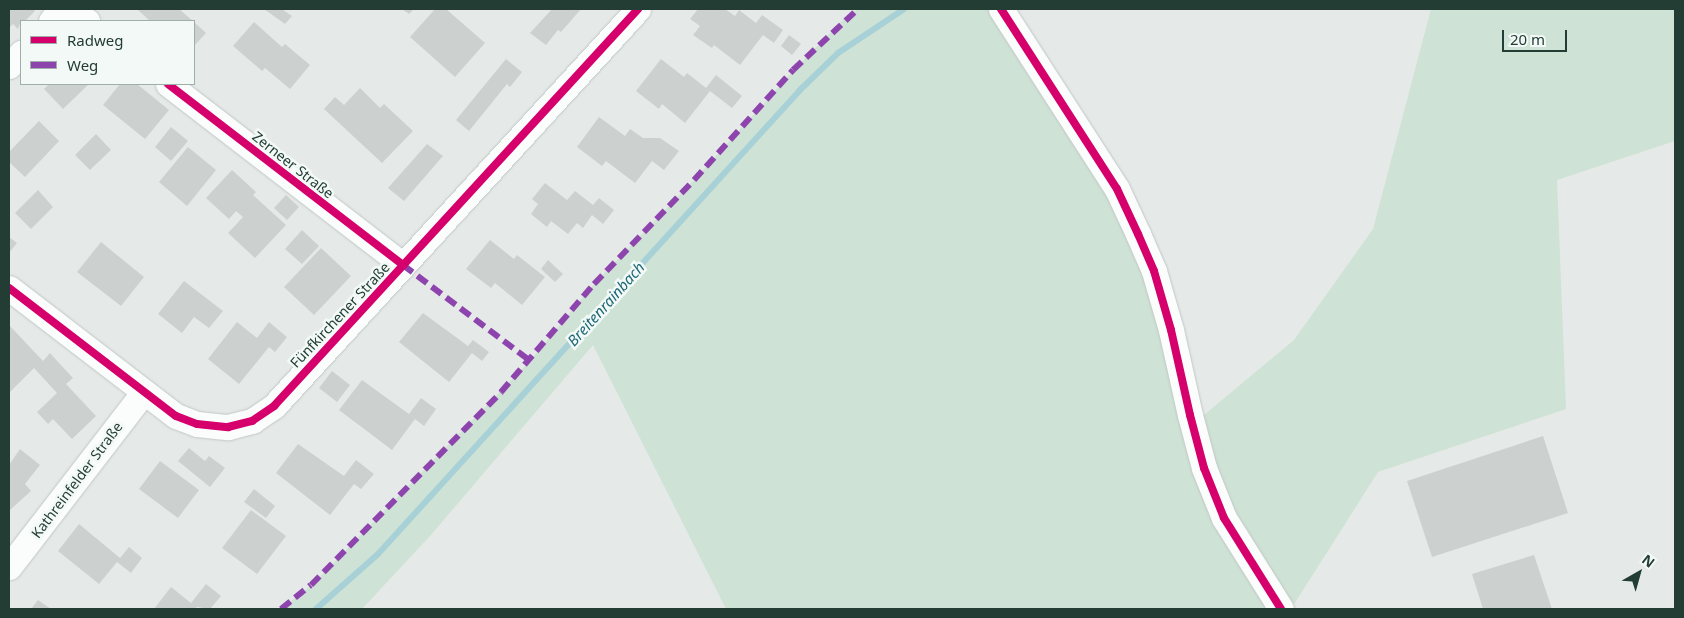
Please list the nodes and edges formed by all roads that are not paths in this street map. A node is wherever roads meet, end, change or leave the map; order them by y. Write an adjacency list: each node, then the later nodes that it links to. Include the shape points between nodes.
1 (60, 9): 5 (street)
2 (70, 9): 6 (street)
3 (638, 9): 10 (street, Fünfkirchener Straße)
4 (1001, 9): 14 (street, via 1117,189 1138,234 1154,271 1171,330 1204,468 1224,518)
5 (52, 20)
6 (86, 20)
7 (20, 54): 8 (street)
8 (9, 66)
9 (169, 85): 10 (street, Zerneer Straße)
10 (403, 265): 12 (street, Fünfkirchener Straße, via 274,406 252,421 228,427 197,424 176,416)
11 (9, 288): 12 (street, Fünfkirchener Straße)
12 (144, 392): 13 (street, Kathreinfelder Straße)
13 (9, 567)
14 (1280, 609)

